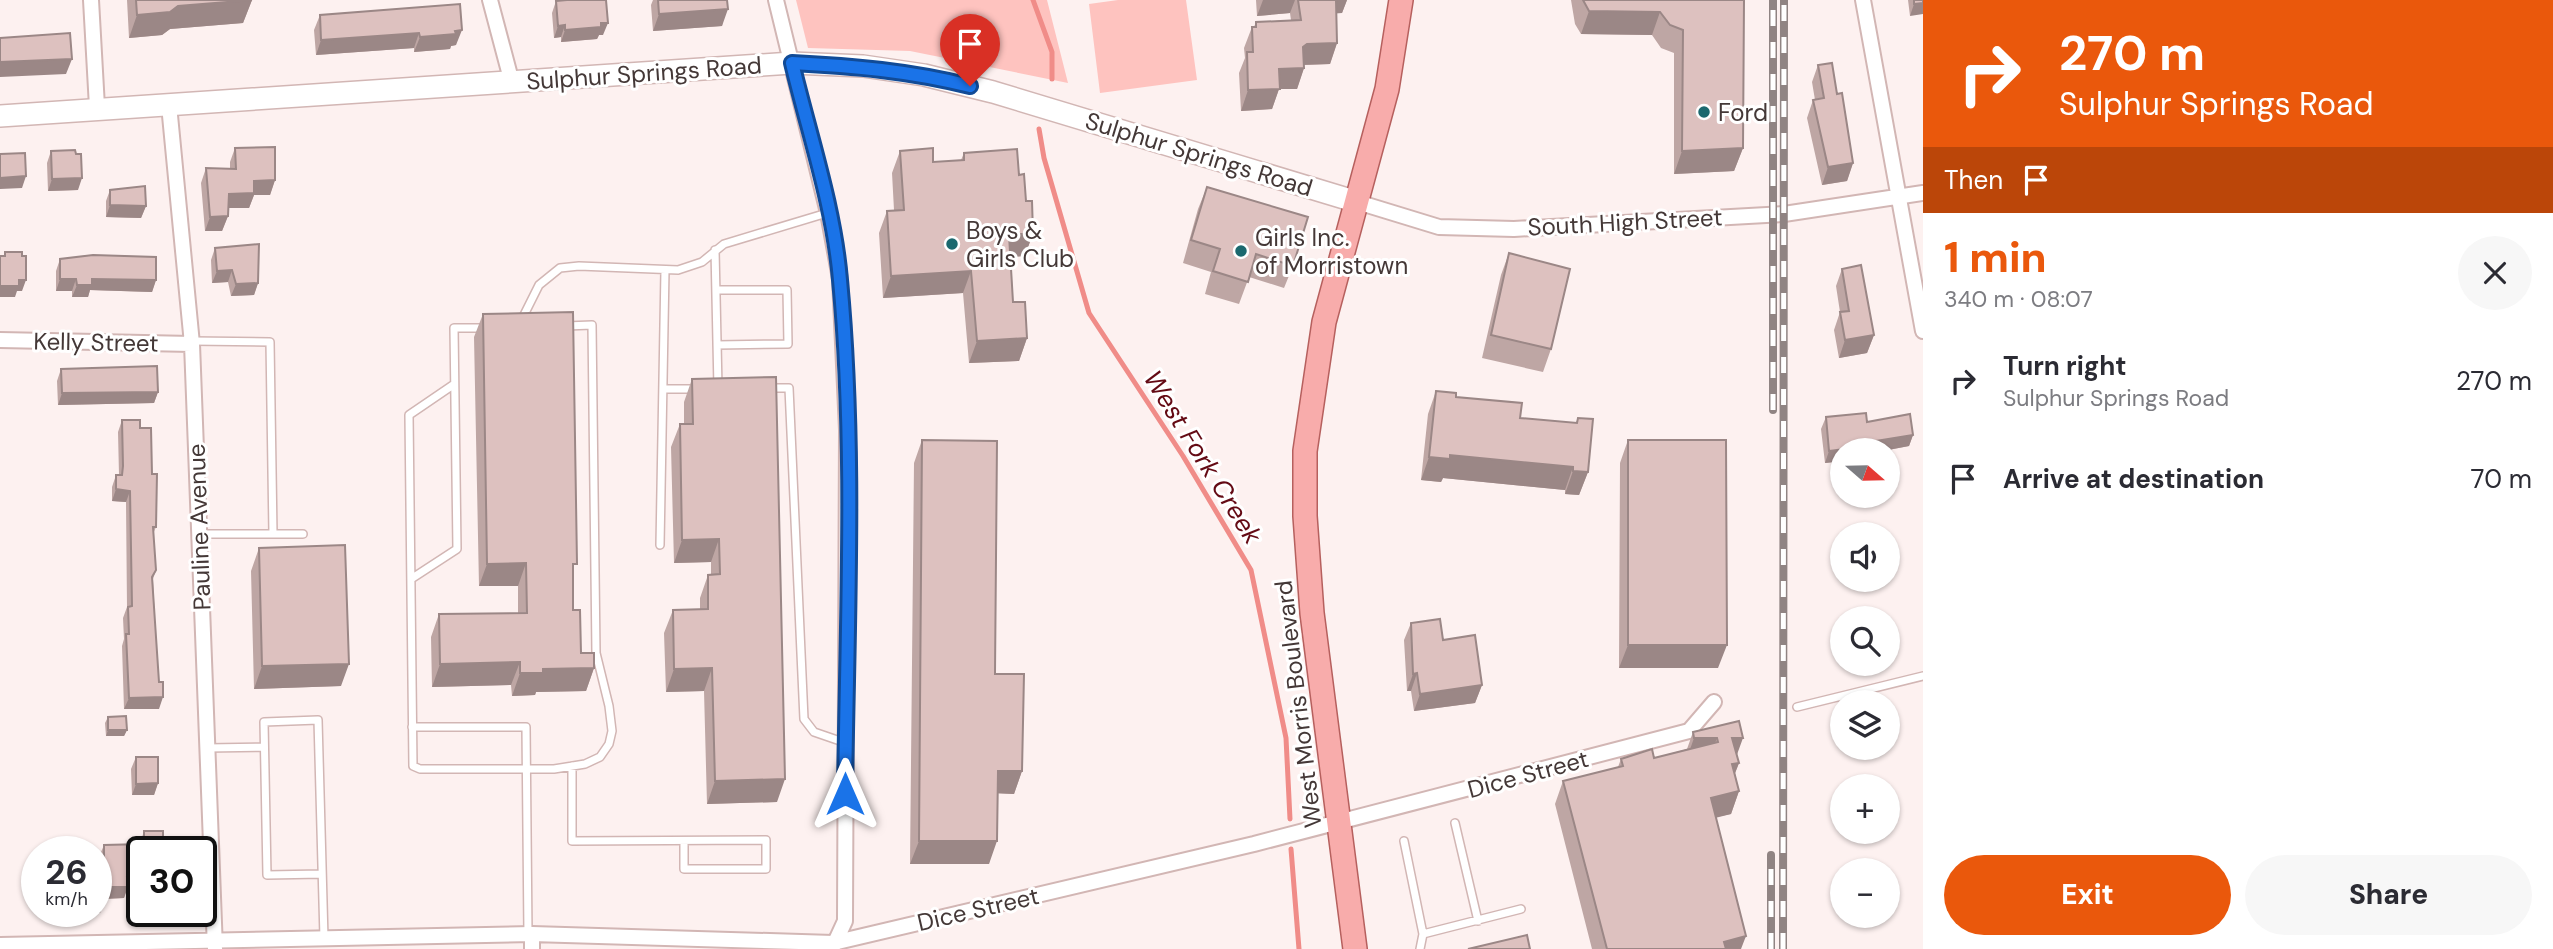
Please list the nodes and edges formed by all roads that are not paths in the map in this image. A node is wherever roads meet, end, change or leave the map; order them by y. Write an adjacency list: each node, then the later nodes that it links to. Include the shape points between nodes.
1 (91, 0): 9 (street)
2 (490, 0): 7 (street)
3 (776, 0): 6 (street)
4 (1401, 0): 13 (main road, West Morris Boulevard, via 1387,89)
5 (1863, 0): 12 (street)
6 (792, 63): 7 (street, Sulphur Springs Road); 13 (street, Sulphur Springs Road, via 925,75); 14 (street)
7 (512, 83): 8 (street, Sulphur Springs Road)
8 (169, 105): 9 (street, Sulphur Springs Road); 23 (street, Pauline Avenue)
9 (97, 107): 10 (street, Sulphur Springs Road)
10 (0, 116)
11 (1923, 193): 12 (street, South High Street)
12 (1897, 197): 13 (street, South High Street, via 1784,214 1514,229 1439,227); 21 (street)
13 (1354, 201): 44 (main road, West Morris Boulevard, via 1324,322 1306,452 1308,576)
14 (828, 213): 15 (lane); 39 (street, via 840,278 847,429)
15 (715, 250): 16 (lane, via 702,261); 17 (lane)
16 (664, 270): 19 (lane, via 560,268 539,285 526,306 520,327); 27 (lane)
17 (716, 290): 24 (lane); 24 (lane, via 787,289 788,344)
18 (556, 326): 42 (lane, via 592,325 596,653 612,731 600,757)
19 (532, 327)
20 (494, 328): 25 (lane, via 454,328)
21 (1923, 331)
22 (0, 340): 23 (street, Kelly Street)
23 (191, 342): 30 (street, Pauline Avenue); 31 (lane, via 270,342)
24 (717, 345): 28 (lane)
25 (453, 385): 34 (lane, via 409,415); 34 (lane, via 457,549)
26 (754, 388): 39 (lane, via 789,388 803,719 814,732)
27 (663, 389): 28 (lane); 33 (lane)
28 (718, 389): 29 (lane)
29 (730, 389)
30 (199, 534): 31 (lane); 41 (street, Pauline Avenue)
31 (273, 534): 32 (lane)
32 (303, 534)
33 (660, 545)
34 (411, 579): 38 (lane)
35 (1923, 676): 37 (lane)
36 (1714, 702): 44 (street, Dice Street, via 1689,731)
37 (1797, 707)
38 (412, 727): 43 (lane, via 413,766 420,769); 43 (lane, via 526,727)
39 (846, 743): 56 (street, via 845,921)
40 (264, 747): 41 (lane); 48 (lane, via 267,875); 48 (lane, via 264,722 318,720)
41 (207, 748): 55 (street, Pauline Avenue)
42 (572, 766): 43 (lane); 46 (lane, via 572,841)
43 (526, 769): 51 (lane)
44 (1339, 821): 56 (street, Dice Street); 58 (main road, West Morris Boulevard)
45 (1455, 822): 50 (lane)
46 (684, 841): 46 (lane, via 766,840 766,869 684,869)
47 (1404, 841): 52 (lane)
48 (321, 874): 53 (lane)
49 (1521, 909): 50 (lane)
50 (1478, 921): 52 (lane)
51 (530, 934): 53 (street, Dice Street); 56 (street, Dice Street); 57 (street)
52 (1423, 934): 59 (lane)
53 (324, 938): 55 (street, Dice Street)
54 (0, 945): 55 (street, Dice Street)
55 (215, 945)
56 (833, 946)
57 (532, 949)
58 (1355, 949)
59 (1420, 949)

